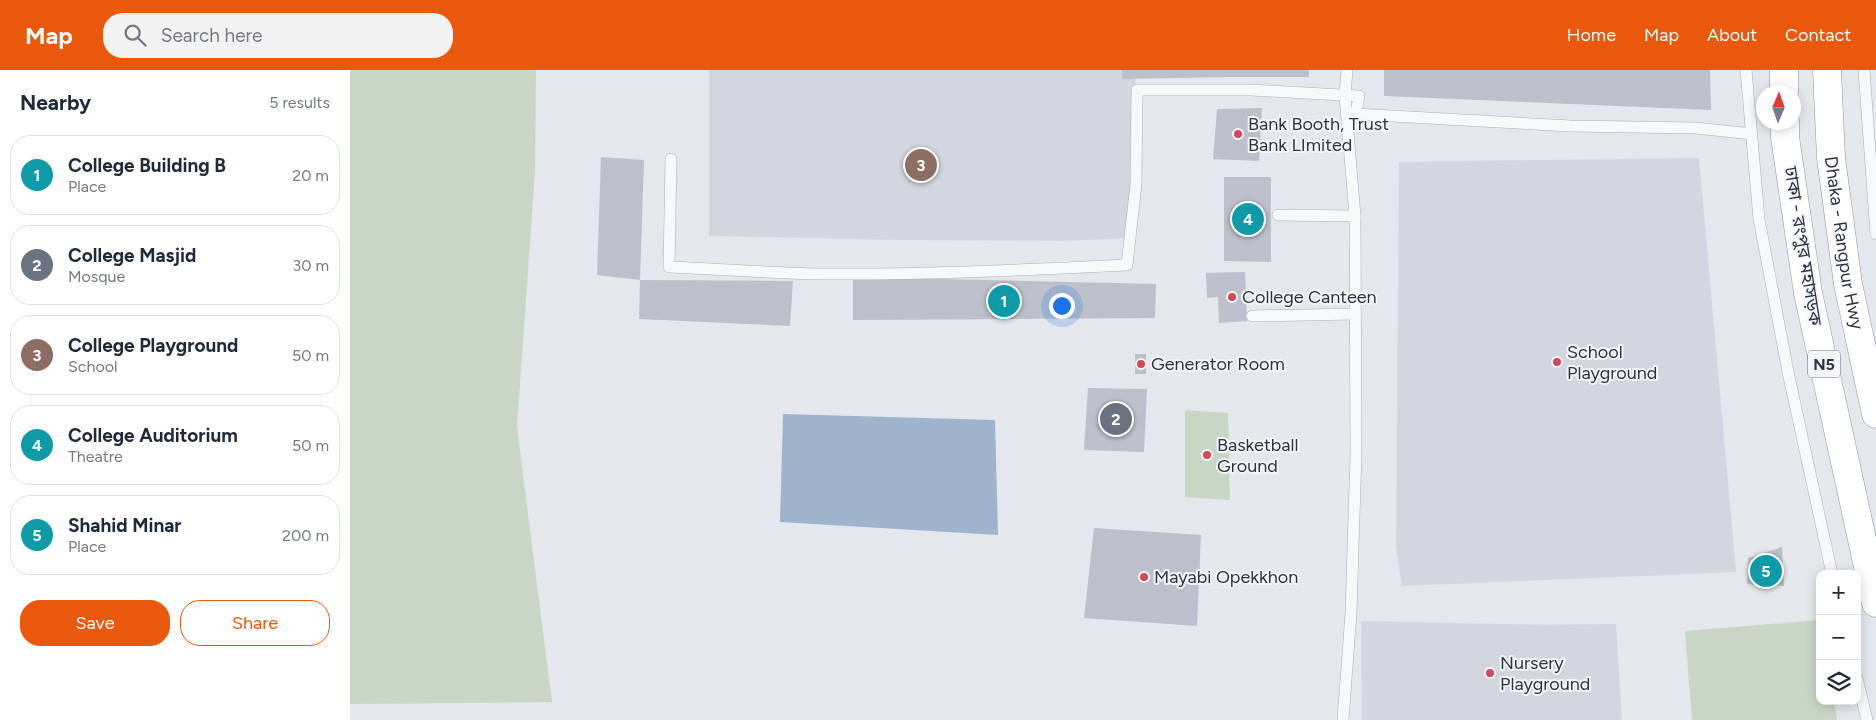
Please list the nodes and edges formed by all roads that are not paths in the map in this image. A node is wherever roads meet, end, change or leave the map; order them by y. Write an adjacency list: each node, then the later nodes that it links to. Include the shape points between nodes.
1 (1347, 70): 7 (lane)
2 (1746, 70): 9 (lane)
3 (1784, 70): 6 (highway)
4 (1827, 70): 16 (highway, Dhaka - Rangpur Hwy / N5, via 1831,158 1848,284)
5 (1864, 70): 13 (lane)
6 (1784, 85)
7 (1345, 96): 9 (lane, via 1359,96 1356,114 1570,126 1695,128); 10 (lane, via 1251,90 1137,90 1136,184 1127,265 820,274 669,267); 12 (lane)
8 (1785, 130): 18 (highway, ঢাকা - রংপুর মহাসড়ক / N5, via 1808,293)
9 (1752, 134): 17 (lane, via 1759,219)
10 (671, 159)
11 (1278, 215): 12 (lane)
12 (1355, 216): 14 (lane)
13 (1876, 234)
14 (1354, 314): 15 (lane); 20 (lane, via 1355,473 1351,613)
15 (1252, 316)
16 (1876, 414)
17 (1831, 570)
18 (1876, 603)
19 (1861, 695): 21 (lane)
20 (1343, 720)
21 (1867, 720)

